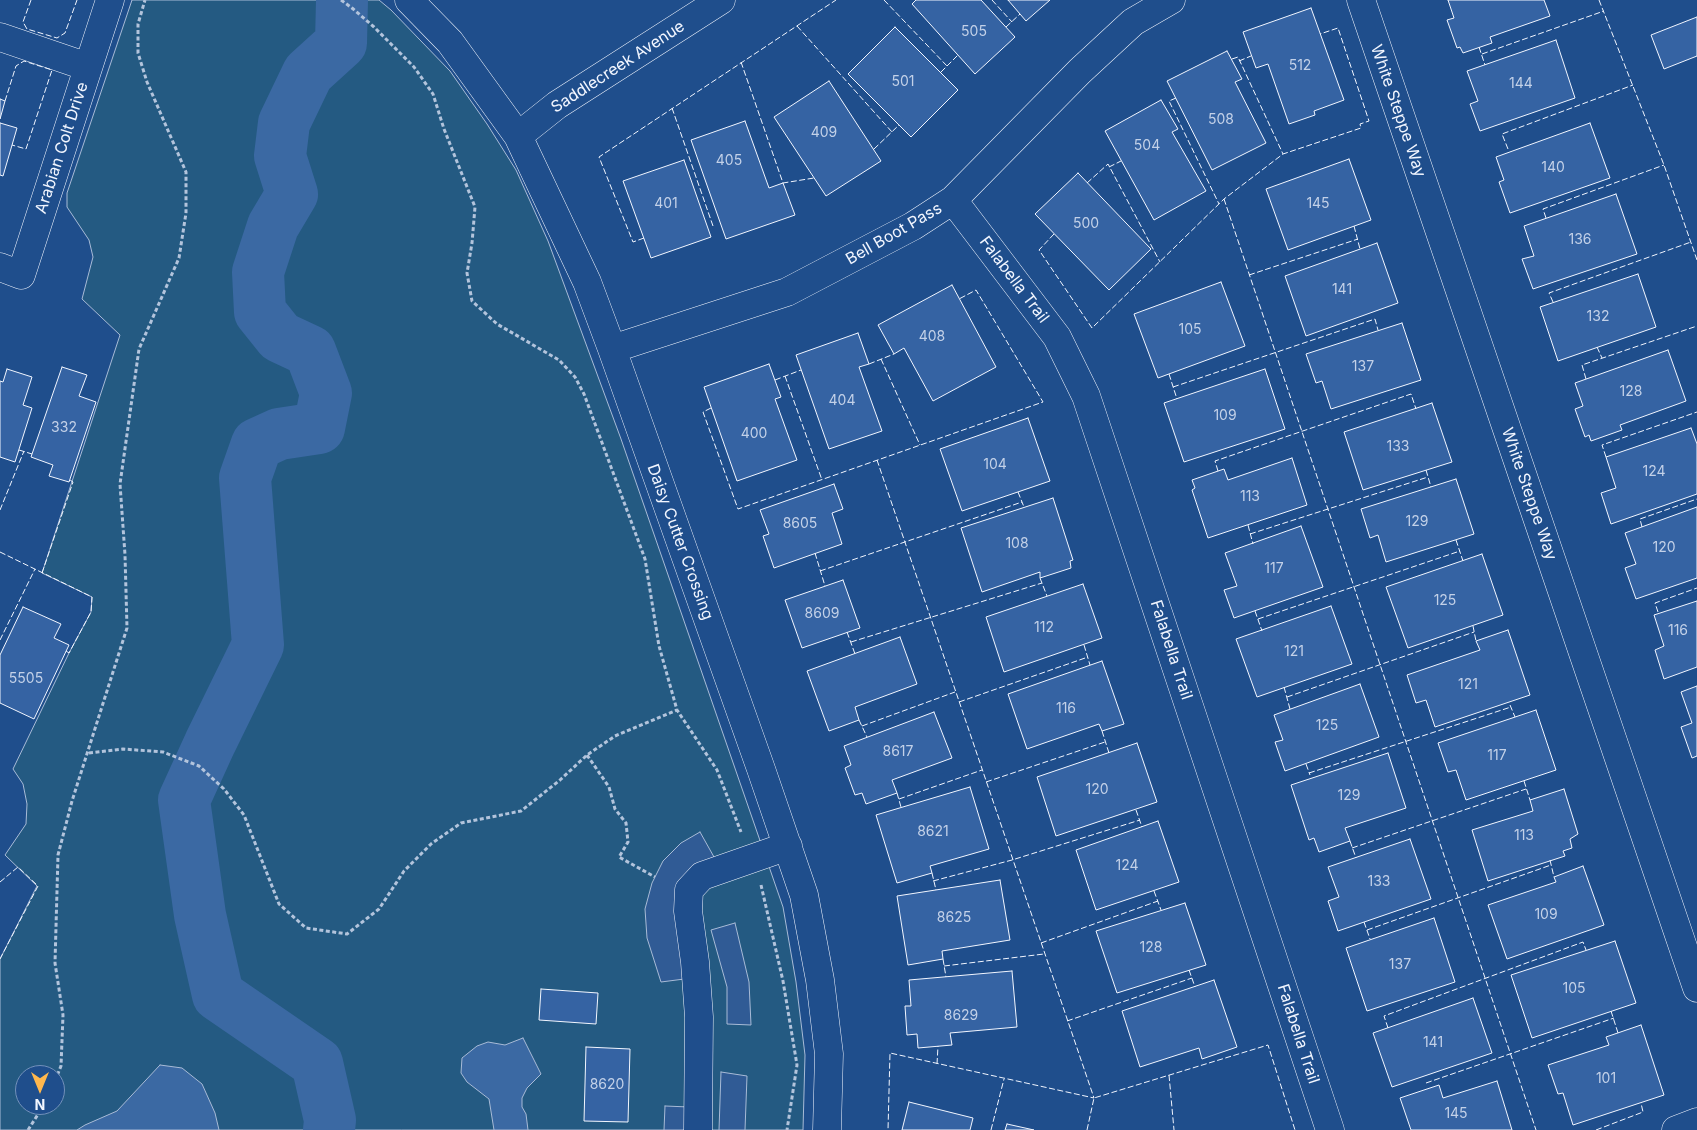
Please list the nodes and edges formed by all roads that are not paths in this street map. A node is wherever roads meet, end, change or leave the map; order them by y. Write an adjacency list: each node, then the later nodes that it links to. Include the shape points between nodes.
1 (110, 0): 7 (street, Arabian Colt Drive)
2 (409, 0): 8 (street, Daisy Cutter Crossing, via 450,42)
3 (721, 0): 8 (street, Saddlecreek Avenue, via 557,105)
4 (1171, 0): 9 (street, Bell Boot Pass, via 1126,28)
5 (1361, 0): 13 (street, White Steppe Way)
6 (0, 37): 7 (street)
7 (88, 67): 10 (street, Arabian Colt Drive, via 21,275)
8 (518, 136): 11 (street, Daisy Cutter Crossing, via 587,282)
9 (953, 200): 11 (street, Bell Boot Pass, via 913,226 787,292); 17 (street, Falabella Trail, via 1057,337 1086,396)
10 (0, 267)
11 (612, 349): 12 (street, Daisy Cutter Crossing)
12 (788, 846): 15 (street, via 702,876 689,890 688,911 699,1018); 16 (street, Daisy Cutter Crossing, via 804,895 820,980 829,1054)
13 (1697, 988)
14 (1697, 1122): 18 (street)
15 (698, 1130)
16 (827, 1130)
17 (1330, 1130)
18 (1676, 1130)

